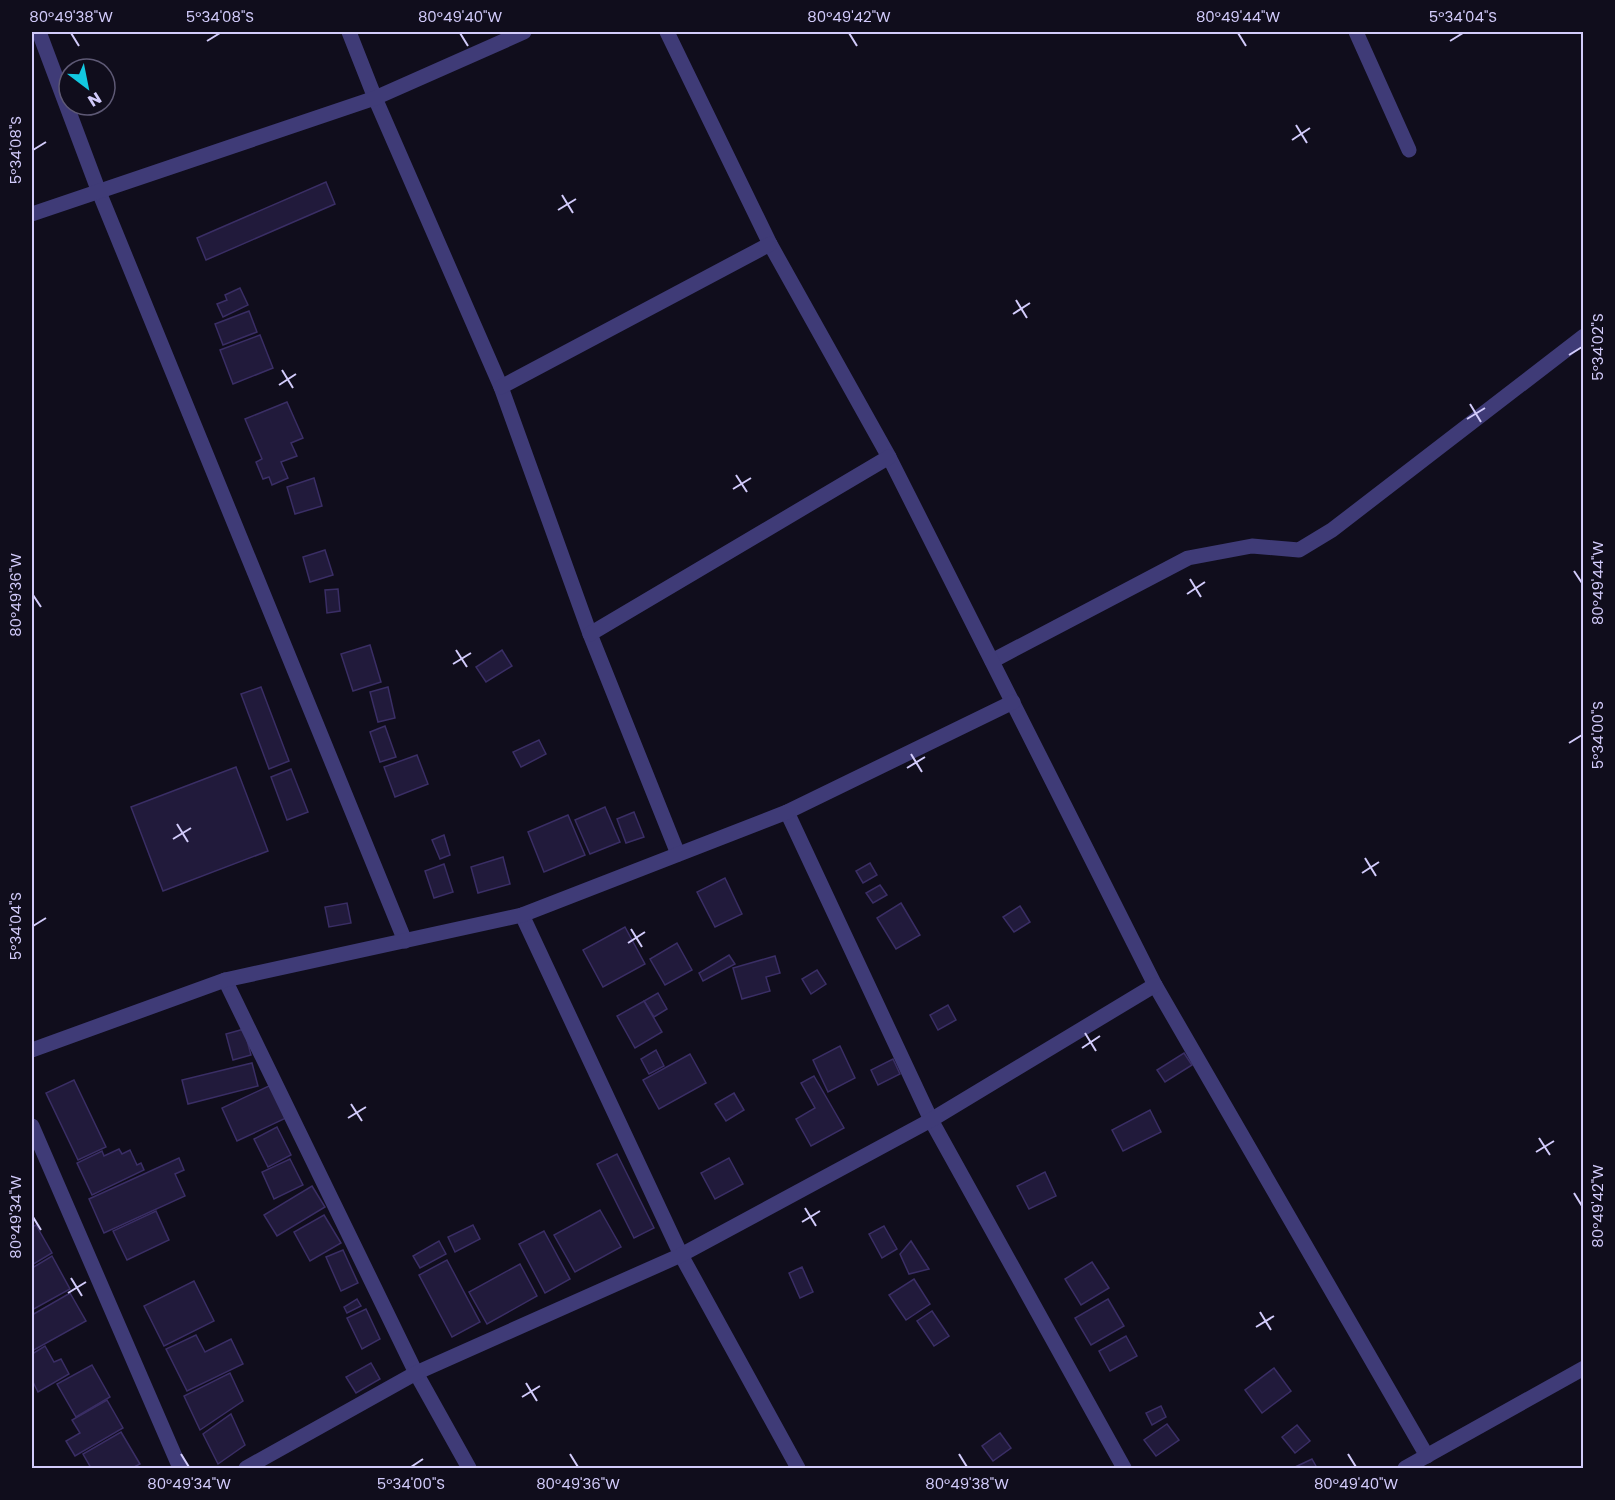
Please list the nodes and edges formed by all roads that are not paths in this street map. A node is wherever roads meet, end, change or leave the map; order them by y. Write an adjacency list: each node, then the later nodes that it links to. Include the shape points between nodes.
1 (39, 32): 8 (street)
2 (349, 32): 6 (street)
3 (524, 32): 6 (street)
4 (668, 32): 10 (street)
5 (1356, 32): 7 (street)
6 (375, 98): 8 (street); 12 (street)
7 (1409, 150)
8 (99, 192): 9 (street); 20 (street)
9 (32, 214)
10 (770, 244): 12 (street); 13 (street)
11 (1584, 336): 15 (street, via 1332,530 1299,550 1252,546 1188,558)
12 (501, 387): 14 (street)
13 (889, 457): 14 (street); 15 (street)
14 (590, 634): 18 (street)
15 (992, 660): 16 (street)
16 (1013, 702): 17 (street); 22 (street)
17 (787, 812): 18 (street); 24 (street)
18 (678, 854): 19 (street)
19 (522, 915): 20 (street); 26 (street)
20 (405, 940): 21 (street)
21 (225, 980): 23 (street); 28 (street)
22 (1155, 985): 24 (street); 29 (street)
23 (32, 1050)
24 (931, 1120): 26 (street); 34 (street)
25 (32, 1126): 30 (street)
26 (681, 1254): 28 (street); 33 (street)
27 (1584, 1368): 29 (street)
28 (416, 1373): 31 (street); 32 (street)
29 (1427, 1456): 35 (street)
30 (180, 1468)
31 (246, 1468)
32 (469, 1468)
33 (798, 1468)
34 (1124, 1468)
35 (1405, 1468)

